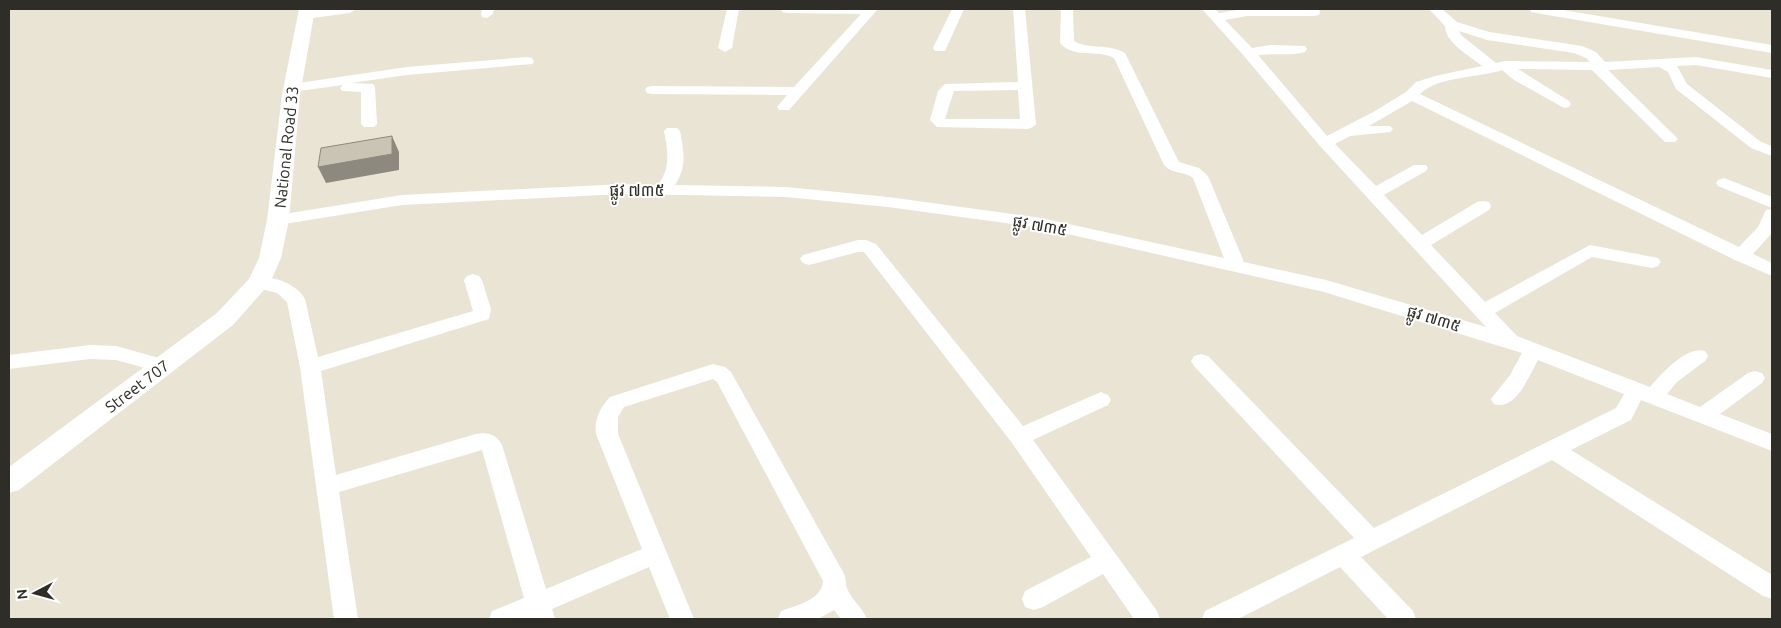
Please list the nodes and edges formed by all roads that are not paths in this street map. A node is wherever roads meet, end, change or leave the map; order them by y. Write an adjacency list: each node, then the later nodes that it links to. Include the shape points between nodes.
1 (350, 9): 12 (street)
2 (733, 9): 18 (street)
3 (788, 9): 10 (street)
4 (958, 9): 19 (street)
5 (1019, 9): 29 (street)
6 (1068, 9): 55 (street, via 1067,43 1073,47 1109,50 1120,56 1172,164 1179,169 1193,170 1200,176)
7 (1435, 9): 16 (street)
8 (1536, 9): 22 (street)
9 (1578, 9): 17 (street)
10 (871, 10): 31 (street)
11 (1264, 10): 13 (street); 14 (street)
12 (306, 12): 32 (main road, National Road 33)
13 (1314, 12)
14 (1213, 13): 23 (street)
15 (1575, 23): 21 (street)
16 (1452, 25): 21 (street, via 1487,36); 26 (street, via 1456,38)
17 (1772, 41)
18 (725, 48)
19 (940, 48)
20 (1300, 49): 23 (street)
21 (1577, 49): 27 (street, via 1591,54)
22 (1772, 49)
23 (1250, 53): 41 (street)
24 (527, 61): 32 (street, via 407,71)
25 (1662, 63): 27 (street); 28 (street, via 1696,61); 42 (street, via 1674,70 1681,86 1756,145)
26 (1499, 66): 27 (street); 33 (street, via 1435,80 1421,85); 34 (street)
27 (1598, 66): 40 (street)
28 (1772, 74)
29 (1026, 86): 29 (street, via 950,87 945,91 937,120 942,124 1026,125 1029,121)
30 (652, 90): 31 (street)
31 (797, 91): 35 (street)
32 (292, 92): 36 (street, via 368,87); 50 (main road, National Road 33)
33 (1412, 94): 39 (street); 52 (street)
34 (1564, 104)
35 (784, 107)
36 (369, 124)
37 (1385, 129): 39 (street)
38 (672, 131): 45 (street, via 676,172)
39 (1348, 131): 41 (street)
40 (1670, 139)
41 (1325, 143): 46 (street)
42 (1772, 151)
43 (1420, 168): 46 (street)
44 (1724, 183): 47 (street)
45 (662, 190): 50 (street, ផ្លូវ ៧៣៥, via 402,200); 55 (street, ផ្លូវ ៧៣៥, via 786,192 888,202 1040,223)
46 (1374, 194): 51 (street)
47 (1772, 203)
48 (1483, 206): 51 (street)
49 (1772, 214): 52 (street, via 1766,230)
50 (278, 220): 58 (main road, National Road 33, via 270,258)
51 (1421, 244): 59 (street)
52 (1741, 256): 56 (street)
53 (809, 259): 72 (street, via 858,246 869,247)
54 (1652, 262): 59 (street, via 1590,251)
55 (1236, 265): 60 (street, ផ្លូវ ៧៣៥, via 1326,286)
56 (1772, 270)
57 (473, 280): 66 (street, via 482,314)
58 (258, 283): 65 (main road, Street 707, via 226,319); 66 (street, via 283,288 296,300)
59 (1483, 311): 60 (street)
60 (1510, 342): 61 (street, ផ្លូវ ៧៣៥)
61 (1533, 350): 68 (street, ផ្លូវ ៧៣៥); 69 (street, via 1517,380)
62 (1698, 356): 68 (street)
63 (1201, 361): 77 (street)
64 (9, 362): 65 (street, via 90,352 116,353)
65 (164, 366): 75 (main road, Street 707)
66 (310, 367): 76 (street)
67 (1754, 378): 71 (street)
68 (1644, 393): 71 (street, ផ្លូវ ៧៣៥); 74 (street, via 1624,414)
69 (1501, 399)
70 (1102, 400): 72 (street)
71 (1702, 416): 73 (street, ផ្លូវ ៧៣៥)
72 (1019, 437): 80 (street)
73 (1772, 443)
74 (1553, 450): 77 (street); 81 (street)
75 (9, 482)
76 (327, 487): 84 (street, via 476,442 484,441 491,445); 85 (street)
77 (1371, 541): 79 (street)
78 (655, 554): 82 (street, via 607,434 606,417 617,402 628,397 701,374 718,372 724,377 835,580); 84 (street); 87 (street)
79 (1344, 554): 91 (street); 92 (street)
80 (1107, 560): 83 (street); 90 (street)
81 (1772, 588)
82 (835, 592): 88 (street, via 831,599); 89 (street)
83 (1034, 599)
84 (540, 611): 86 (street)
85 (346, 619)
86 (501, 619)
87 (682, 619)
88 (790, 619)
89 (855, 619)
90 (1148, 619)
91 (1214, 619)
92 (1404, 619)

